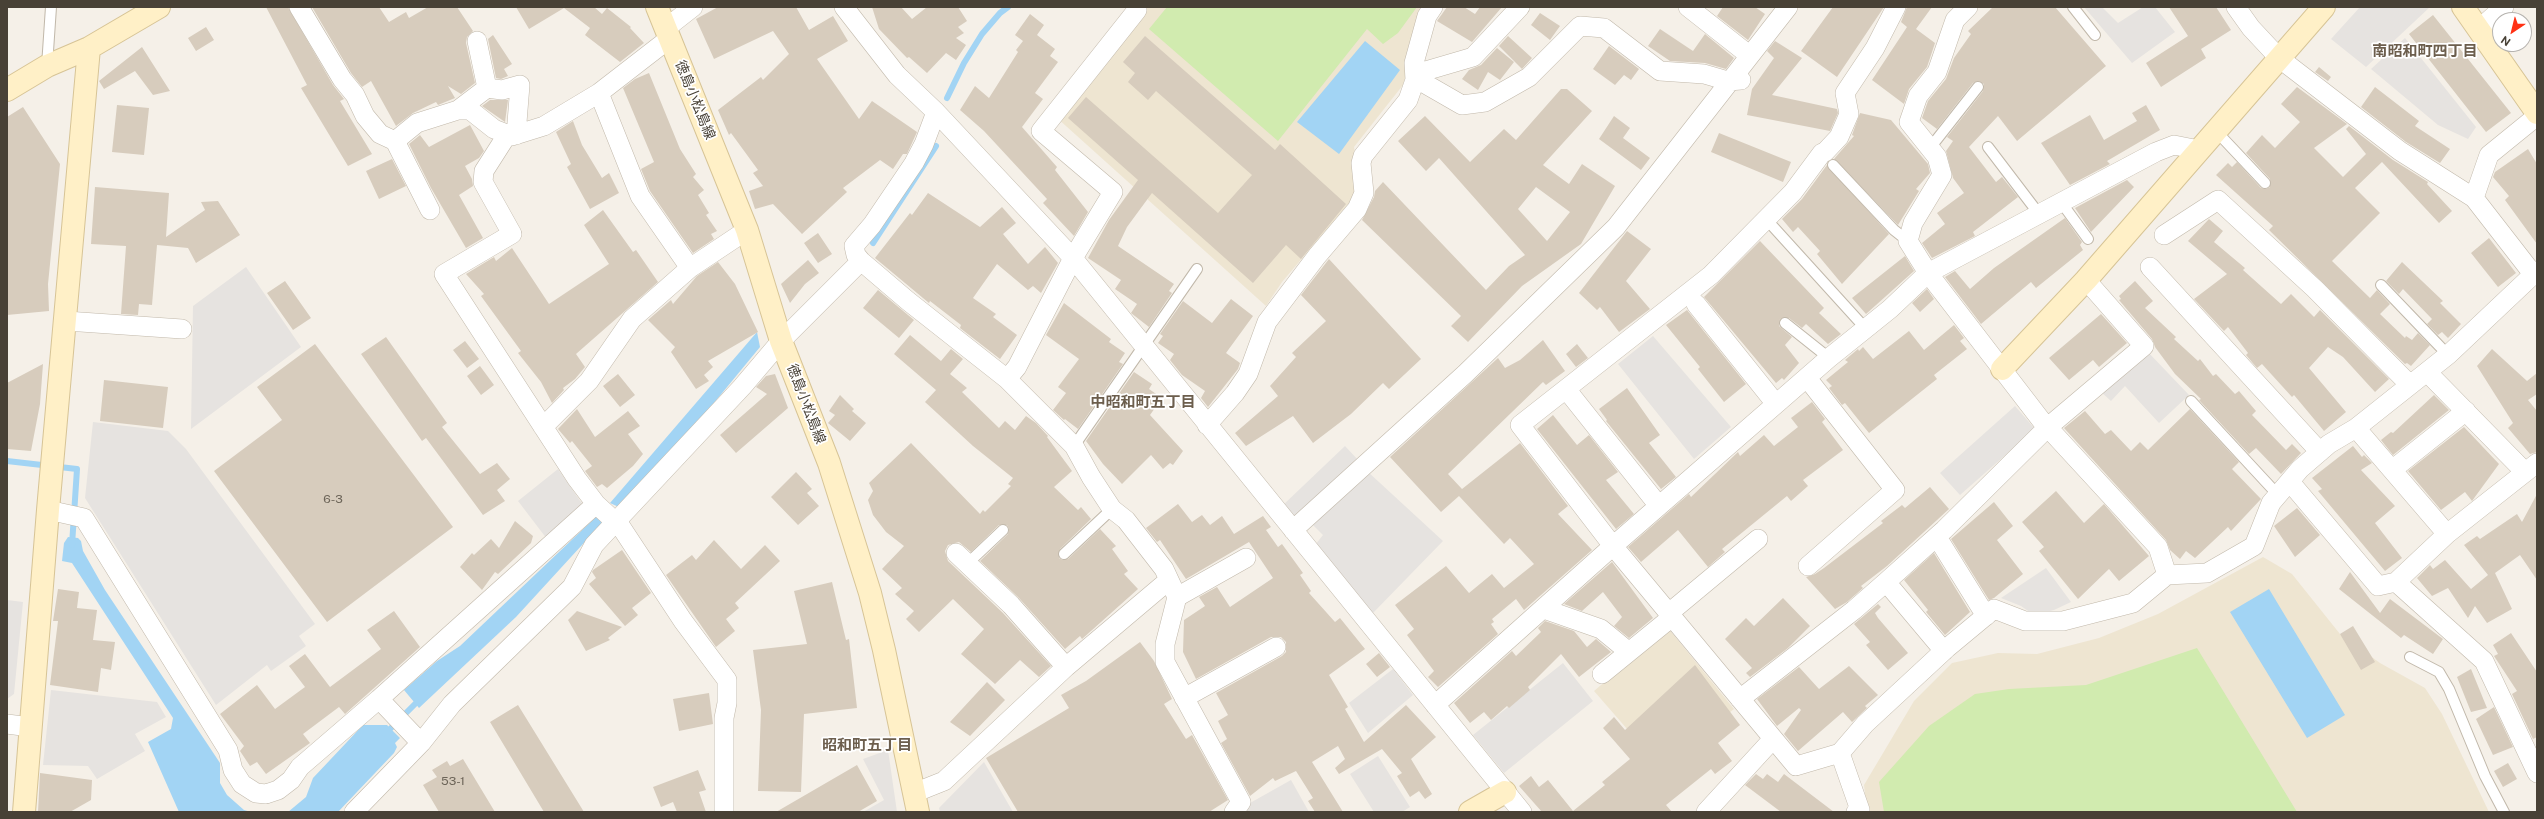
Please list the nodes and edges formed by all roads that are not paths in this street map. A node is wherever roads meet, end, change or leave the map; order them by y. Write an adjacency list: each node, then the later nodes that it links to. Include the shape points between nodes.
1 (51, 7): 26 (lane)
2 (159, 7): 23 (street)
3 (299, 7): 38 (street, via 342,79 355,95 365,116 380,134)
4 (657, 7): 20 (street, 徳島小松島線)
5 (693, 7): 20 (street)
6 (845, 7): 34 (street, via 897,75)
7 (1136, 7): 53 (street, via 1137,10 1042,131 1113,192)
8 (1433, 7): 27 (street, via 1427,16 1414,63)
9 (1520, 7): 27 (street, via 1473,57)
10 (1688, 7): 24 (street)
11 (1896, 7): 48 (street, via 1875,48 1845,93 1849,114 1838,137)
12 (1968, 7): 40 (street, via 1954,20 1937,72 1918,96 1909,122)
13 (2073, 7): 21 (lane)
14 (2236, 7): 25 (street, via 2251,28)
15 (2324, 7): 25 (street)
16 (2463, 7): 19 (street)
17 (2504, 7): 19 (street)
18 (1785, 8): 24 (street)
19 (2479, 29): 35 (street)
20 (668, 33): 32 (street); 49 (street, 徳島小松島線)
21 (2095, 35)
22 (477, 41): 30 (street)
23 (89, 48): 26 (street); 63 (street)
24 (1749, 55): 28 (street)
25 (2279, 58): 36 (street); 44 (street, via 2400,151)
26 (47, 66): 31 (street)
27 (1415, 77): 28 (street, via 1462,105 1485,102 1529,77 1580,26 1604,28 1660,71 1704,74); 80 (street, via 1404,105 1364,156 1361,163 1364,193 1357,209 1317,256 1267,322 1248,374)
28 (1737, 80): 94 (street, via 1719,97 1616,227 1465,374)
29 (1978, 86): 40 (lane)
30 (487, 88): 33 (street); 37 (street, via 502,90 520,85)
31 (7, 90)
32 (599, 92): 37 (street, via 544,126); 56 (street, via 640,196)
33 (458, 110): 37 (street, via 470,110 494,130); 38 (street, via 417,123)
34 (936, 112): 53 (street); 54 (street, via 914,163 872,225 854,246 856,256)
35 (2537, 115): 44 (street, via 2490,155)
36 (2216, 131): 41 (street); 43 (lane)
37 (511, 135): 81 (street, via 484,171 483,182 512,234 444,274)
38 (394, 141): 46 (street)
39 (1988, 147): 47 (lane)
40 (1930, 148): 52 (street, via 1937,157 1942,175 1912,223)
41 (2199, 150): 45 (street, via 2174,145); 60 (street)
42 (1834, 165): 52 (lane, via 1894,230)
43 (2265, 183)
44 (2474, 198): 58 (street)
45 (2062, 202): 47 (street); 51 (lane)
46 (430, 210)
47 (2039, 214): 59 (street)
48 (1767, 220): 66 (lane); 76 (street, via 1739,244 1711,275)
49 (747, 230): 56 (street); 67 (street, 徳島小松島線)
50 (2164, 235): 75 (street, via 2218,200 2314,289)
51 (2088, 239)
52 (1908, 241): 59 (street)
53 (1073, 258): 68 (street); 74 (street, via 1017,367)
54 (862, 261): 67 (street); 74 (street)
55 (2150, 267): 85 (street)
56 (690, 268): 81 (street, via 632,319 589,381)
57 (1197, 269): 68 (lane)
58 (2535, 272): 69 (street)
59 (1928, 273): 66 (street); 71 (street)
60 (2086, 280): 71 (street); 82 (street, via 2144,346)
61 (2381, 285): 69 (lane)
62 (1696, 304): 78 (street)
63 (66, 322): 65 (street); 91 (street, via 53,463)
64 (1785, 323): 70 (lane)
65 (182, 329)
66 (1866, 329): 70 (street)
67 (781, 340): 92 (street); 128 (street, 徳島小松島線, via 829,463 870,593)
68 (1143, 346): 80 (street); 84 (lane)
69 (2448, 355): 72 (street)
70 (1829, 358): 73 (street)
71 (2002, 368): 82 (street)
72 (2427, 372): 75 (street); 79 (street)
73 (1807, 378): 78 (street); 102 (street, via 1895,490)
74 (1007, 379): 84 (street)
75 (2410, 385): 83 (street)
76 (1566, 389): 89 (street); 98 (street, via 1520,425)
77 (2191, 400): 88 (lane)
78 (1776, 404): 89 (street)
79 (2466, 411): 86 (street); 87 (street)
80 (1207, 425): 94 (street)
81 (543, 426): 92 (street, via 577,479)
82 (2048, 427): 96 (street); 103 (street, via 2158,547)
83 (2356, 428): 85 (street); 87 (street)
84 (1074, 446): 90 (street)
85 (2320, 452): 88 (street)
86 (2531, 468): 95 (street)
87 (2392, 470): 95 (street)
88 (2284, 488): 103 (street, via 2271,503 2254,546 2207,572); 106 (street, via 2378,586)
89 (1659, 506): 98 (street)
90 (1112, 509): 99 (lane); 104 (street, via 1126,520 1164,569)
91 (55, 511): 119 (street, via 84,518 228,750 233,770 242,784 256,793 266,794 278,790 291,780 300,767); 122 (street)
92 (606, 512): 119 (street); 123 (street, via 572,587); 131 (street, via 727,680 724,718)
93 (1003, 530): 100 (lane)
94 (1293, 530): 120 (street)
95 (2447, 534): 106 (street)
96 (1937, 536): 105 (street); 110 (street)
97 (1758, 539): 109 (street)
98 (1613, 546): 108 (street); 109 (street)
99 (1064, 554)
100 (962, 558): 115 (street, via 1011,605)
101 (1246, 558): 107 (street)
102 (1808, 566)
103 (2167, 575): 110 (street, via 2133,603 2063,621 2025,621 1994,609)
104 (1169, 580): 107 (street); 115 (street)
105 (1886, 582): 112 (street); 118 (street)
106 (2396, 582): 126 (street, via 2484,661)
107 (1177, 597): 117 (street, via 1165,644 1165,662)
108 (1544, 609): 113 (street, via 1602,629); 120 (street)
109 (1670, 615): 113 (street); 118 (street)
110 (1986, 616): 112 (street)
111 (1276, 647): 117 (street)
112 (1944, 651): 125 (street, via 1865,724)
113 (1629, 652): 116 (street)
114 (2410, 657): 137 (lane, via 2439,672 2449,689 2485,776)
115 (1066, 667): 128 (street, via 944,781)
116 (1602, 674)
117 (1184, 698): 132 (street, via 1240,802)
118 (1740, 699): 124 (street)
119 (384, 705): 123 (street)
120 (1435, 705): 127 (street)
121 (7, 724): 122 (street)
122 (30, 726): 129 (street)
123 (415, 737): 130 (street)
124 (1772, 740): 125 (street, via 1796,766); 135 (street)
125 (1840, 753): 136 (street, via 1860,810)
126 (2537, 774)
127 (1505, 792): 133 (street); 134 (street)
128 (916, 802)
129 (24, 812)
130 (354, 812)
131 (724, 812)
132 (1234, 812)
133 (1470, 812)
134 (1522, 812)
135 (1706, 812)
136 (1856, 812)
137 (2504, 812)

